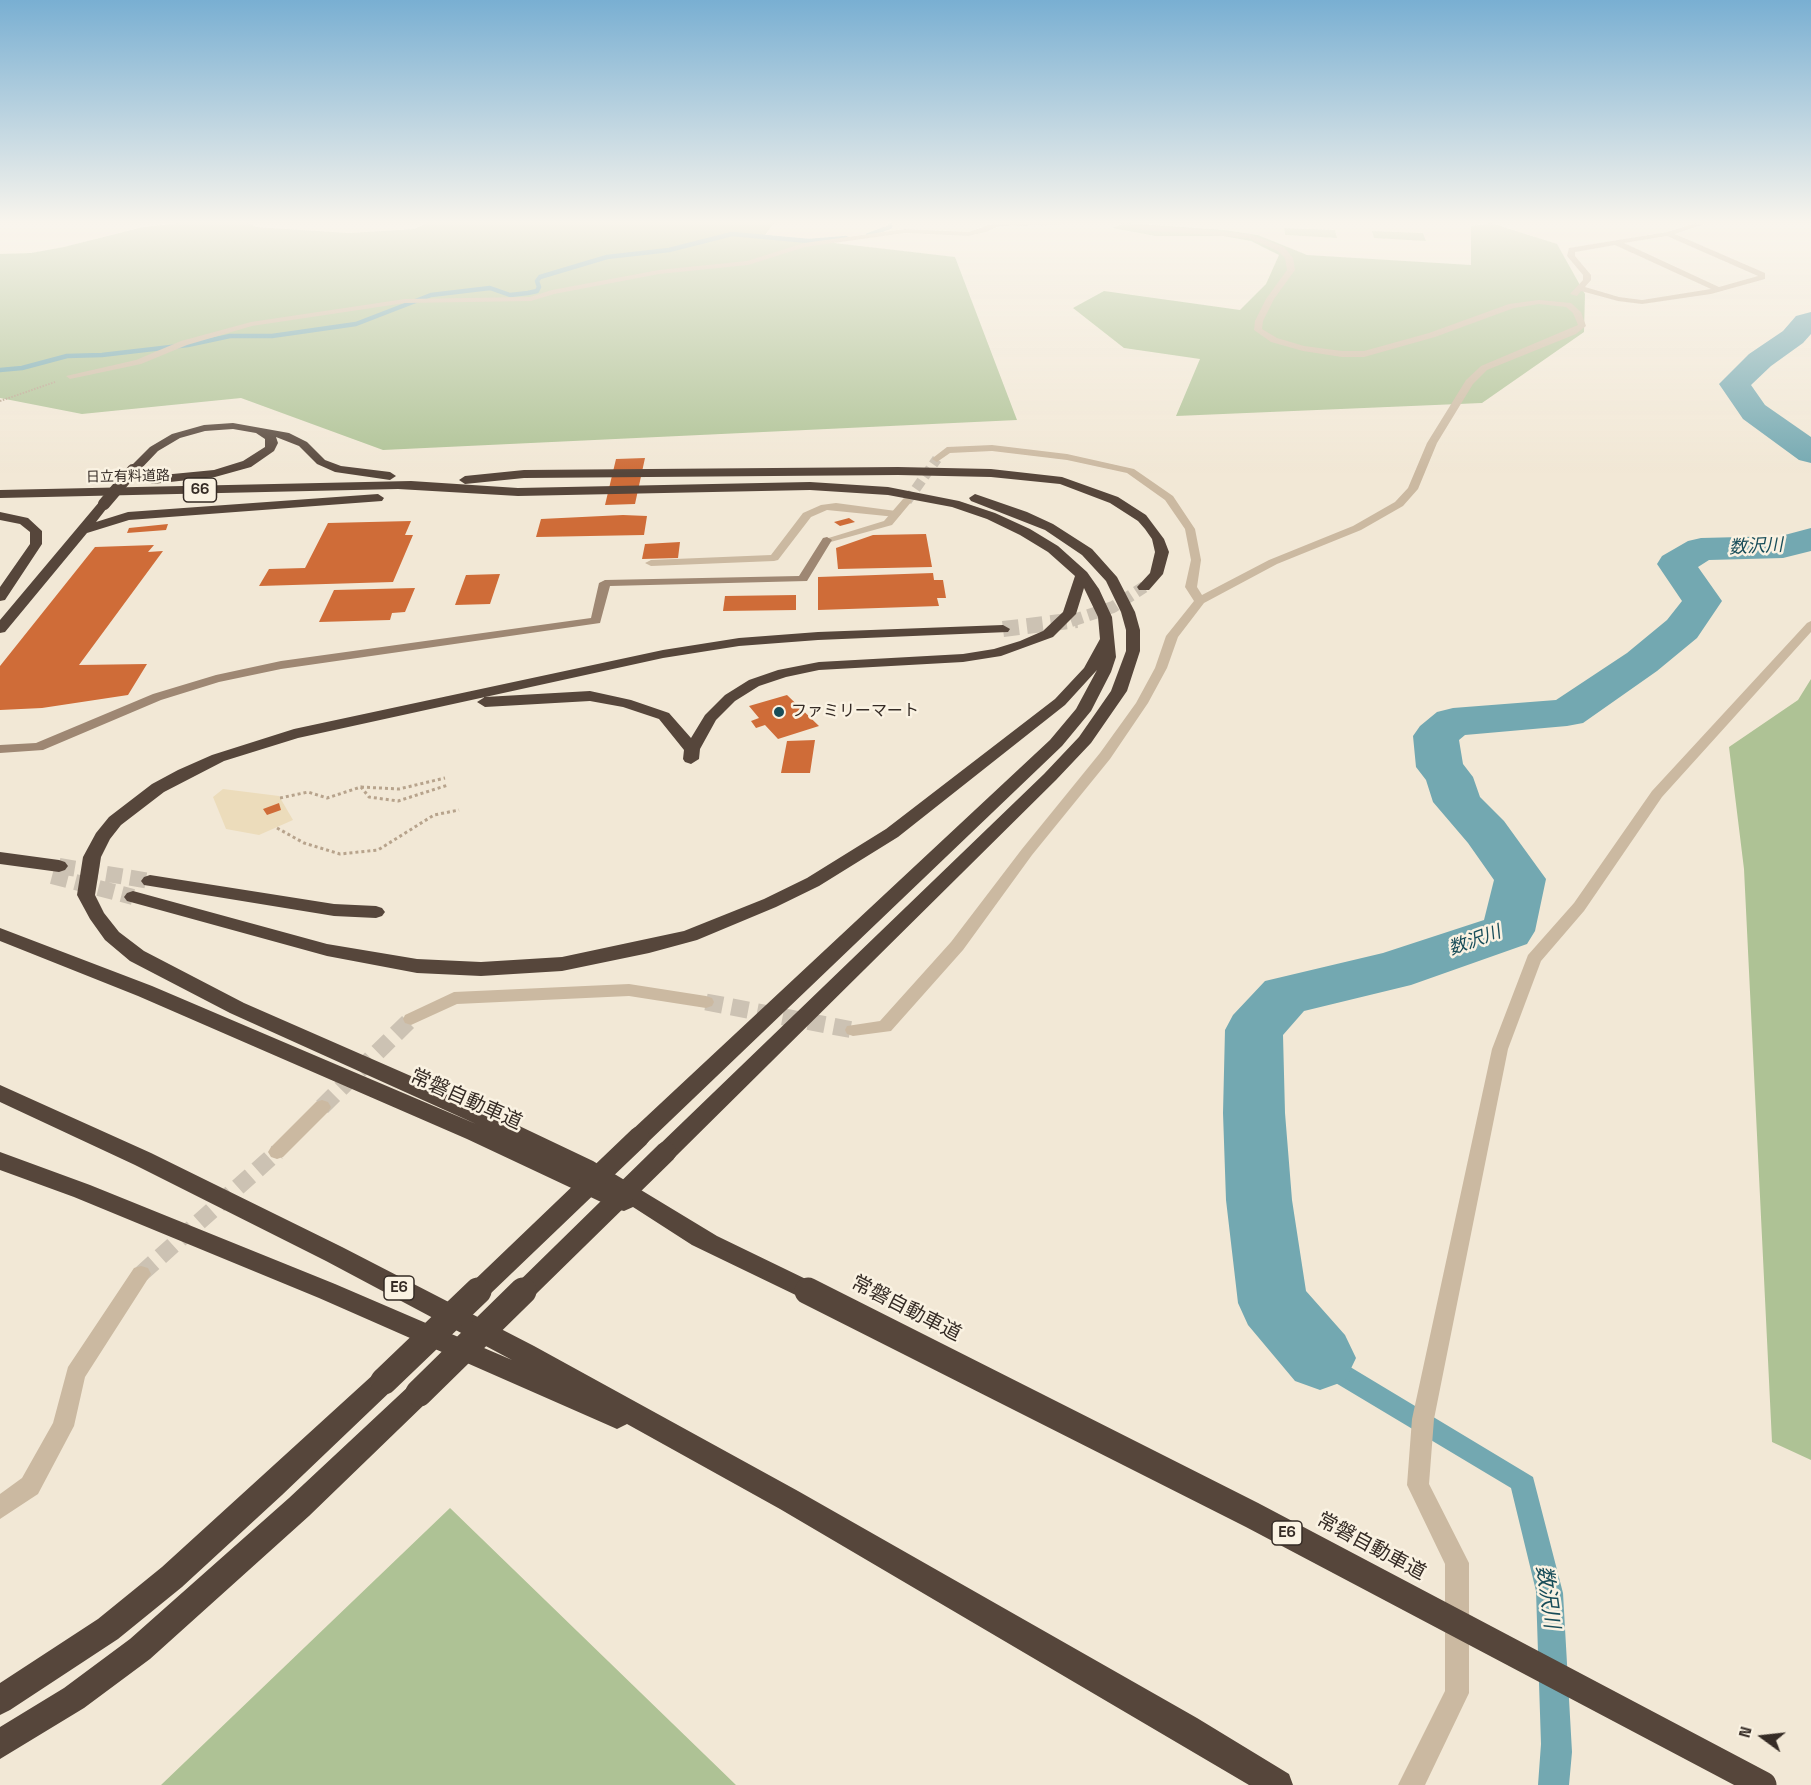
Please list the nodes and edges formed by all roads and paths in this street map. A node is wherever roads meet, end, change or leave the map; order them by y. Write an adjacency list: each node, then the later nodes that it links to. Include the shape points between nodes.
1 (370, 306): 5 (street, via 251,324 184,343 138,362)
2 (1266, 306): 3 (street, via 1258,330 1274,340 1312,350 1364,354)
3 (1511, 306)
4 (1568, 306): 24 (street, via 1577,312 1582,326 1484,368 1469,382 1432,443 1413,489 1399,504 1357,528 1273,562)
5 (70, 376): 6 (path)
6 (0, 401)
7 (248, 427): 10 (highway, via 285,435 303,444 321,462 362,473); 11 (highway, via 270,437 270,449 247,464 223,471 176,478); 18 (highway, bridge, via 204,428 176,436 154,449)
8 (937, 459): 24 (street, via 947,450 992,448 1067,457 1130,471 1169,498 1190,529 1196,560 1191,587)
9 (763, 472): 10 (highway); 22 (highway, via 991,473 1062,481 1099,493 1142,518 1158,539 1162,552 1156,574); 55 (highway, bridge, via 923,486 972,496 1049,527 1087,552 1112,580 1128,612 1133,651 1119,691 1085,740 299,1508 140,1649 74,1698)
10 (524, 474): 12 (highway)
11 (0, 486)
12 (401, 486): 13 (highway); 14 (highway, 日立有料道路 / 66)
13 (518, 492): 18 (highway, via 128,516); 21 (highway, via 810,486 888,491 955,504 992,516 1053,549)
14 (0, 494)
15 (907, 501): 16 (street)
16 (896, 514): 19 (street, via 888,523); 20 (street, via 825,507 807,514 774,558)
17 (0, 516): 23 (highway, via 24,521 36,531 36,544)
18 (83, 530): 26 (highway)
19 (827, 540): 30 (street, via 803,579 605,583 596,621 281,666 216,679 157,697 39,747)
20 (651, 563)
21 (1082, 575): 28 (highway, via 1105,617); 29 (highway, via 1069,614 1048,634 1025,645 963,658 819,666 783,673 754,683 730,698 710,718 692,754 664,716 590,696 518,699)
22 (1144, 587)
23 (0, 597)
24 (1200, 601): 45 (street, via 1172,636 1161,668 1142,703 1105,756 957,946 885,1027)
25 (1811, 625): 57 (street, via 1657,794 1579,907 1534,959 1500,1049 1422,1419 1418,1485 1457,1563 1457,1694)
26 (0, 629)
27 (1004, 629): 29 (highway, via 739,642 663,654)
28 (1107, 638): 40 (highway, via 1090,670 1060,702 892,833 813,882 770,903 690,936 649,947 562,964 481,969 417,966 327,950); 54 (highway, bridge, via 1109,657 1098,686 1056,743 273,1486 108,1629)
29 (377, 716): 50 (highway, via 245,748 184,773 135,804 102,837 92,857 86,894 96,915 112,936 137,956 174,976 585,1167)
30 (0, 749)
31 (445, 778): 33 (path, via 399,789)
32 (448, 785): 33 (path, via 398,801 369,797)
33 (360, 787): 34 (path, via 327,798 308,792)
34 (280, 798)
35 (459, 810): 36 (path, via 434,815 378,850 340,854 304,843)
36 (277, 828)
37 (0, 859): 38 (highway)
38 (56, 871)
39 (150, 881): 41 (highway, via 334,910)
40 (133, 897)
41 (376, 912)
42 (0, 934): 50 (highway, 常磐自動車道 / E6, via 145,991 475,1133)
43 (706, 1002): 44 (street, via 629,990 454,998)
44 (411, 1019)
45 (853, 1030)
46 (0, 1093): 52 (highway, E6, via 334,1254)
47 (322, 1107): 48 (street)
48 (277, 1152)
49 (0, 1161): 52 (highway, via 327,1291)
50 (710, 1243): 58 (highway, 常磐自動車道 / E6, bridge, via 1252,1515)
51 (141, 1274): 53 (street, via 75,1374 63,1426 30,1486)
52 (712, 1458): 56 (highway, E6)
53 (0, 1508)
54 (0, 1700)
55 (0, 1744)
56 (1278, 1785)
57 (1411, 1785)
58 (1763, 1785)

